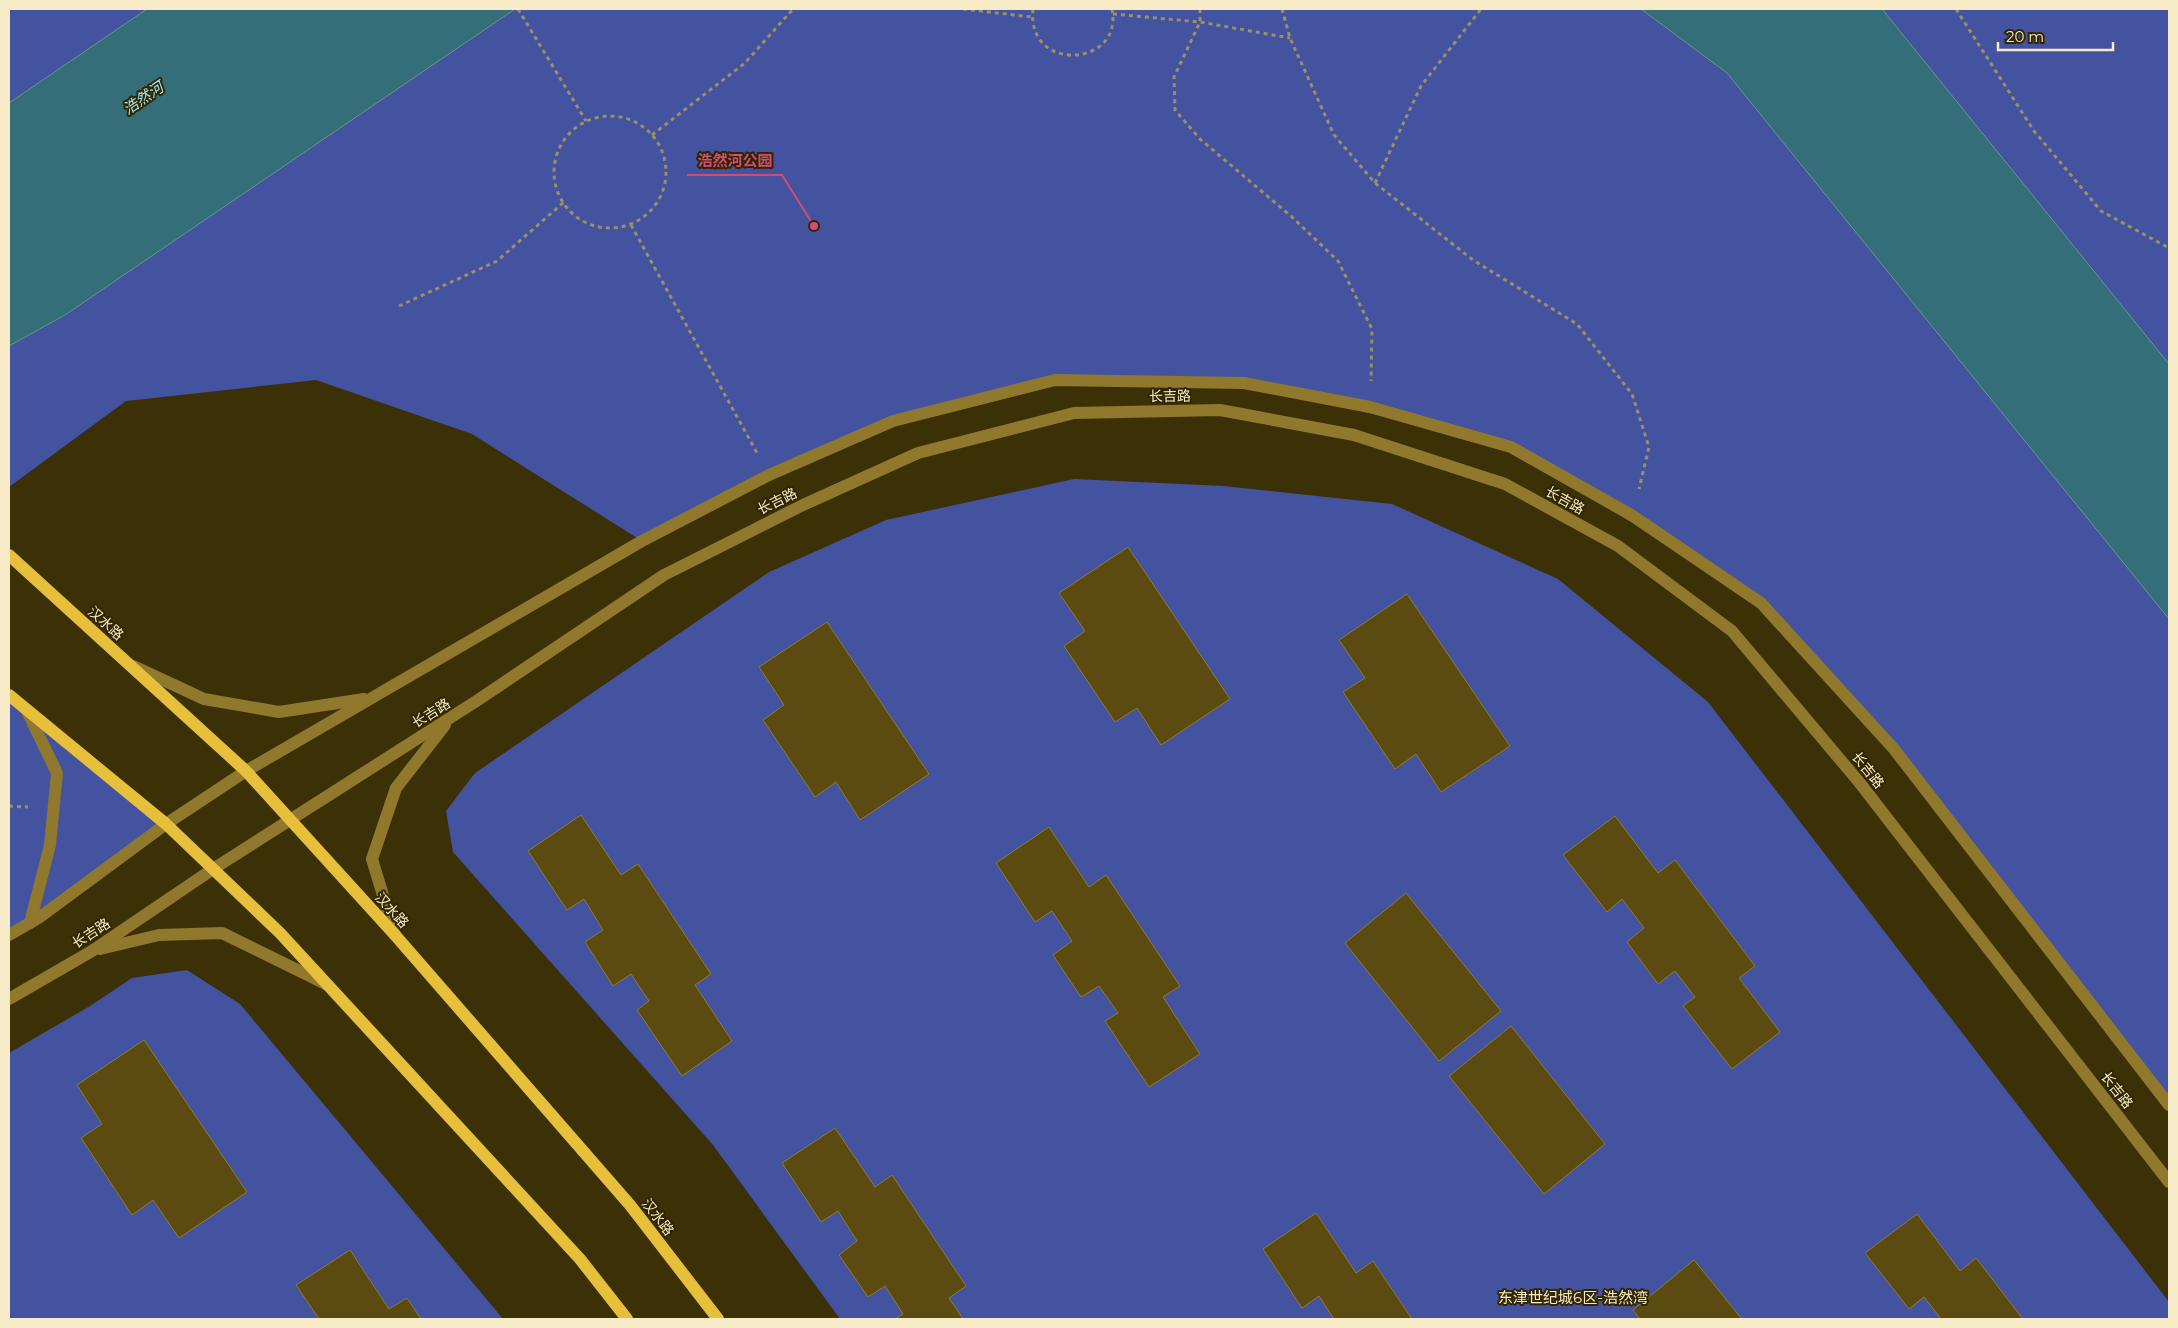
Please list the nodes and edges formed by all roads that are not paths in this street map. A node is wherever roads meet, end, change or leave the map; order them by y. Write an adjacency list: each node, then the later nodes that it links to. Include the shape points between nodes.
1 (9, 555): 2 (main road, 汉水路)
2 (129, 664): 4 (street, via 204,699 279,712); 7 (main road, 汉水路)
3 (9, 695): 5 (main road)
4 (371, 698): 7 (street, 长吉路); 17 (street, 长吉路, via 642,541 769,475 893,421 1055,380 1244,383 1370,407 1512,447 1633,516 1761,603 1894,749)
5 (26, 710): 9 (main road); 11 (street, via 57,773 50,845)
6 (452, 717): 8 (street, 长吉路); 13 (street, via 396,788 372,859); 18 (street, 长吉路, via 664,575 803,505 918,453 1074,413 1220,410 1354,435 1505,484 1618,546 1732,631 1859,782)
7 (246, 771): 8 (main road, 汉水路); 9 (street, 长吉路)
8 (290, 820): 10 (street, 长吉路); 13 (main road, 汉水路)
9 (166, 824): 10 (main road); 11 (street, 长吉路)
10 (213, 869): 14 (street, 长吉路); 15 (main road, via 280,933)
11 (30, 923): 12 (street, 长吉路)
12 (9, 935)
13 (395, 936): 20 (main road, 汉水路, via 630,1205)
14 (92, 951): 15 (street, via 158,935 222,933); 16 (street, 长吉路)
15 (327, 984): 19 (main road, via 580,1259)
16 (9, 999)
17 (2169, 1105)
18 (2169, 1182)
19 (627, 1319)
20 (718, 1319)

